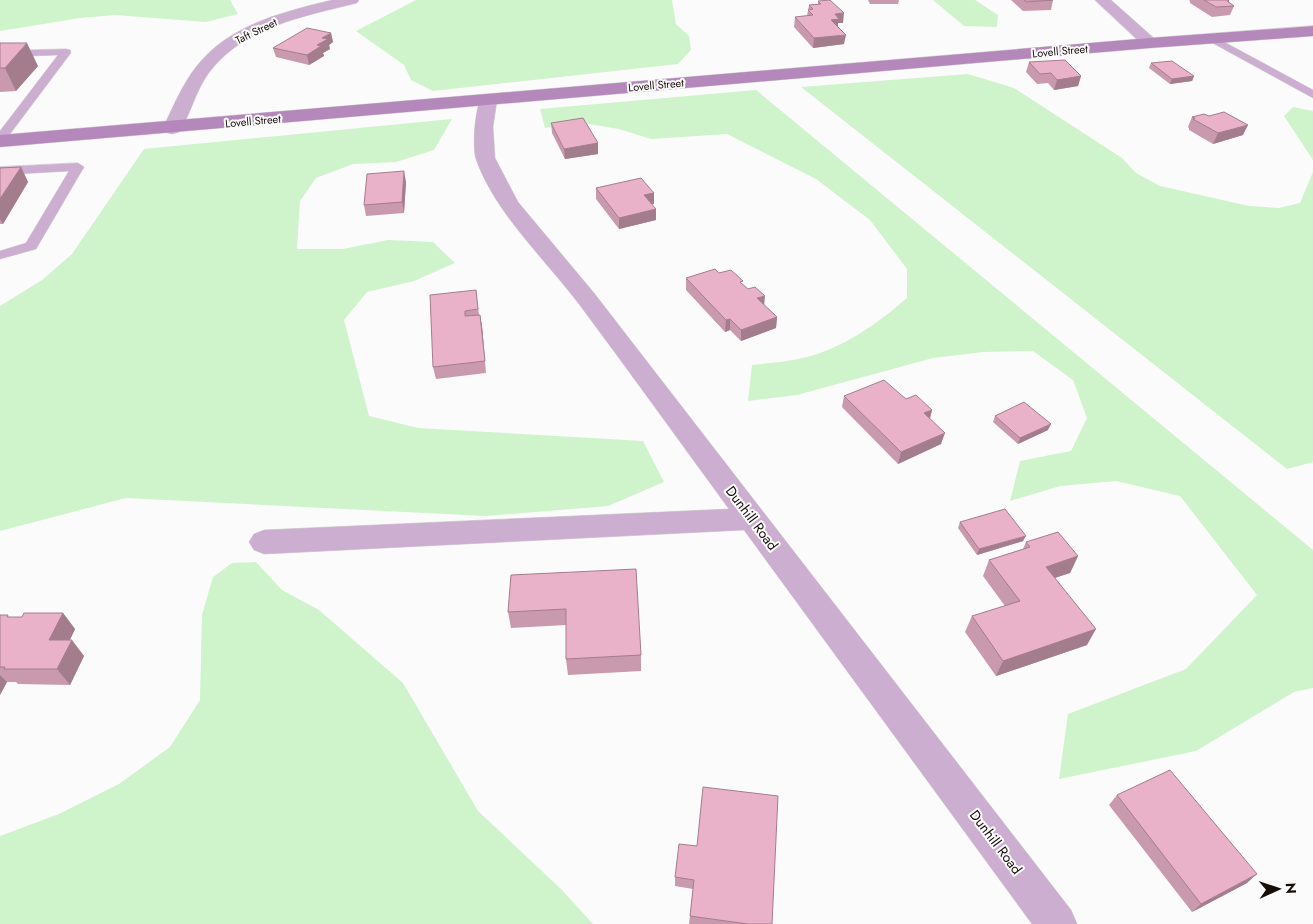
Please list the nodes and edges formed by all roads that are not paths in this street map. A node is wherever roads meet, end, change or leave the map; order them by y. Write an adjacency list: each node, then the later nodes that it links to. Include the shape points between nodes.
1 (352, 0): 9 (street, Taft Street, via 292,15 239,37 206,65)
2 (1102, 0): 5 (street)
3 (1313, 31): 4 (street, Lovell Street)
4 (1213, 39): 5 (street, Lovell Street); 7 (lane)
5 (1150, 43): 8 (street, Lovell Street)
6 (0, 54): 10 (lane, via 66,52)
7 (1313, 95)
8 (488, 100): 9 (street, Lovell Street); 13 (street, Dunhill Road, via 484,127 486,158 509,204 586,298)
9 (172, 128): 10 (street, Lovell Street)
10 (0, 140)
11 (0, 172): 12 (lane, via 78,166 31,246)
12 (0, 255)
13 (753, 520): 14 (street); 15 (street, Dunhill Road)
14 (264, 542)
15 (1057, 924)

